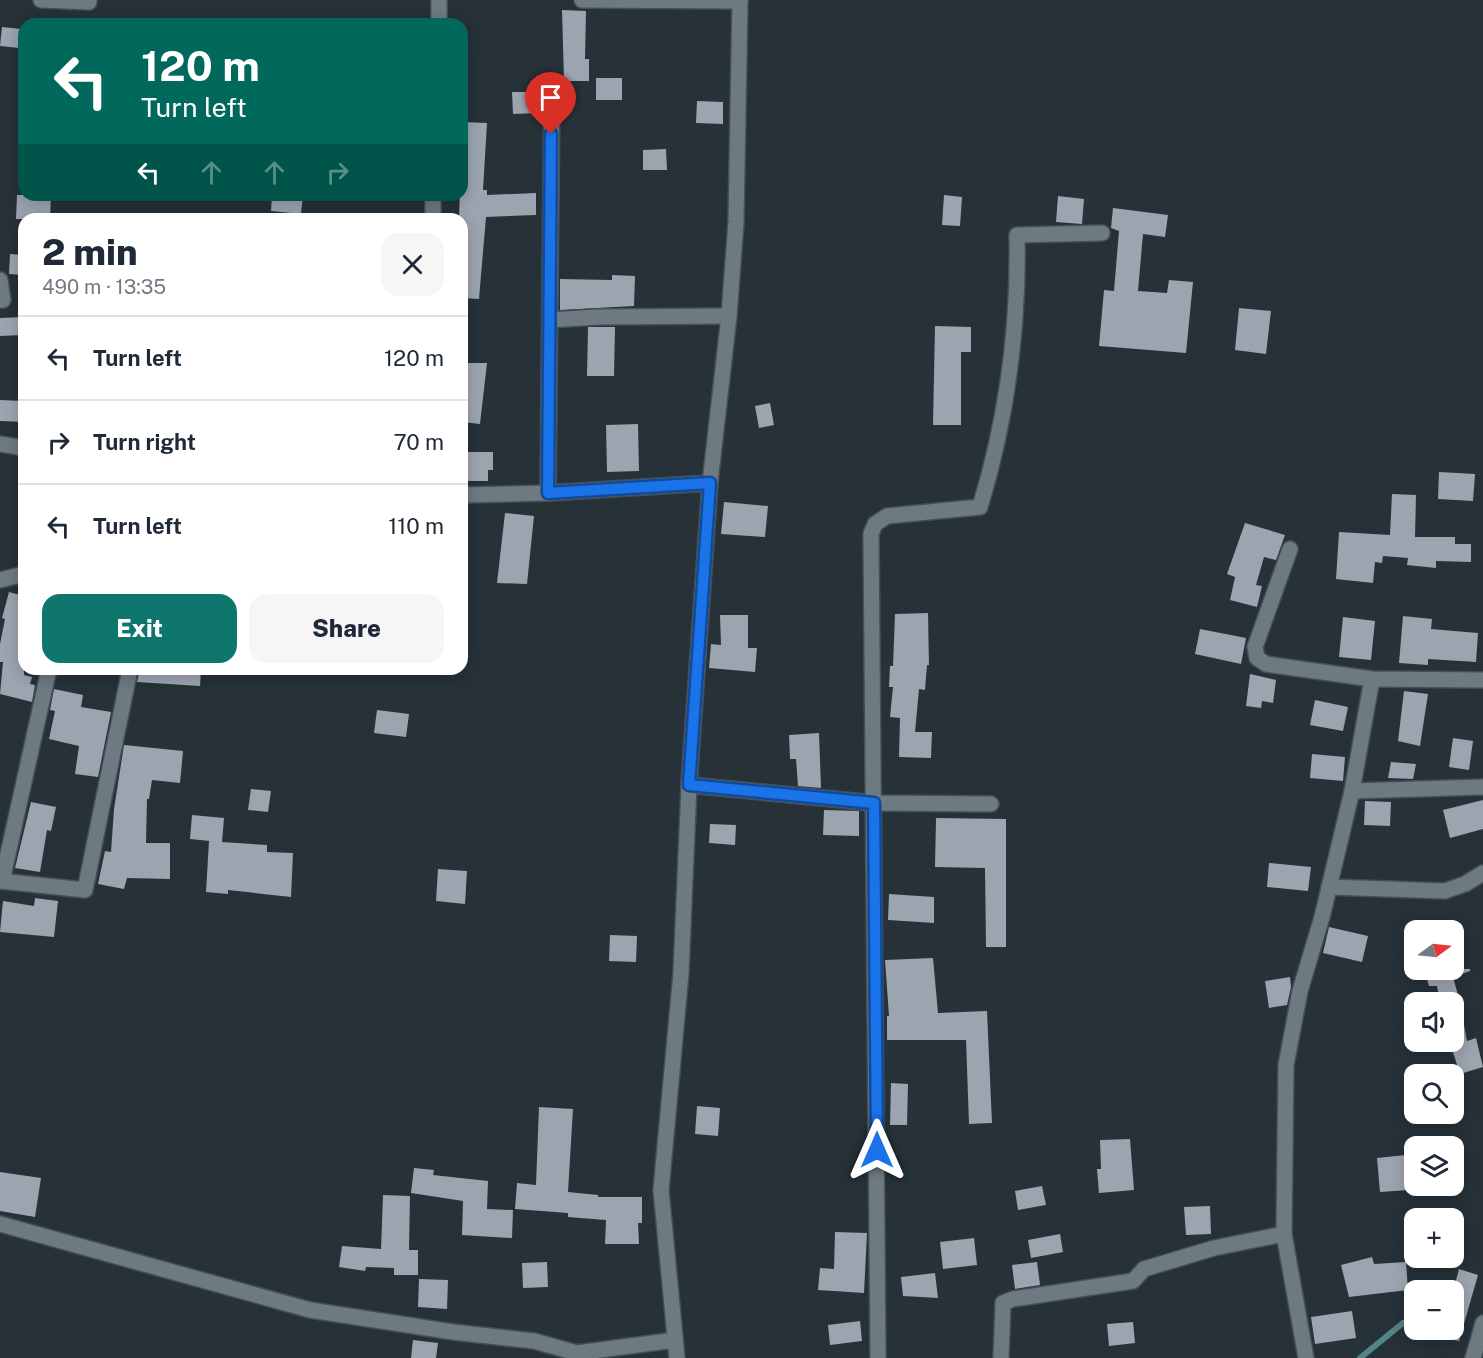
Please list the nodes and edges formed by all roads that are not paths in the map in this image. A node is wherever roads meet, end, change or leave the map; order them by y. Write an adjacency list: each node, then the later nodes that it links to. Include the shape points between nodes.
1 (41, 0): 5 (street)
2 (440, 0): 6 (street)
3 (582, 0): 4 (street)
4 (740, 0): 11 (street, via 736,222)
5 (89, 2)
6 (439, 18)
7 (552, 87): 12 (street)
8 (1102, 233): 28 (street, via 1017,235 1018,302 1012,360 980,507 887,516 875,524 871,534)
9 (0, 280): 10 (street)
10 (0, 300)
11 (729, 316): 12 (street); 15 (street)
12 (550, 320): 16 (street)
13 (0, 444): 14 (street)
14 (18, 447)
15 (710, 483): 16 (street); 25 (street)
16 (548, 493): 17 (street)
17 (468, 495)
18 (1290, 549): 23 (street, via 1255,647 1257,658 1266,664)
19 (18, 576): 20 (street)
20 (0, 580)
21 (48, 675): 31 (street)
22 (129, 675): 31 (street, via 85,890)
23 (1372, 679): 24 (street); 27 (street)
24 (1483, 680)
25 (689, 785): 28 (street); 36 (street, via 681,973 661,1190)
26 (1483, 787): 27 (street)
27 (1352, 791): 32 (street)
28 (874, 803): 29 (street); 38 (street)
29 (991, 804)
30 (1483, 873): 32 (street, via 1444,891)
31 (1, 881)
32 (1329, 887): 34 (street, via 1300,991 1286,1065)
33 (0, 1224): 36 (street, via 310,1310 534,1341 577,1353)
34 (1284, 1234): 39 (street, via 1214,1248 1144,1269 1133,1281 1013,1299 1003,1304); 40 (street)
35 (1483, 1323): 41 (street)
36 (675, 1340): 37 (street)
37 (677, 1358)
38 (878, 1358)
39 (1001, 1358)
40 (1306, 1358)
41 (1473, 1358)

